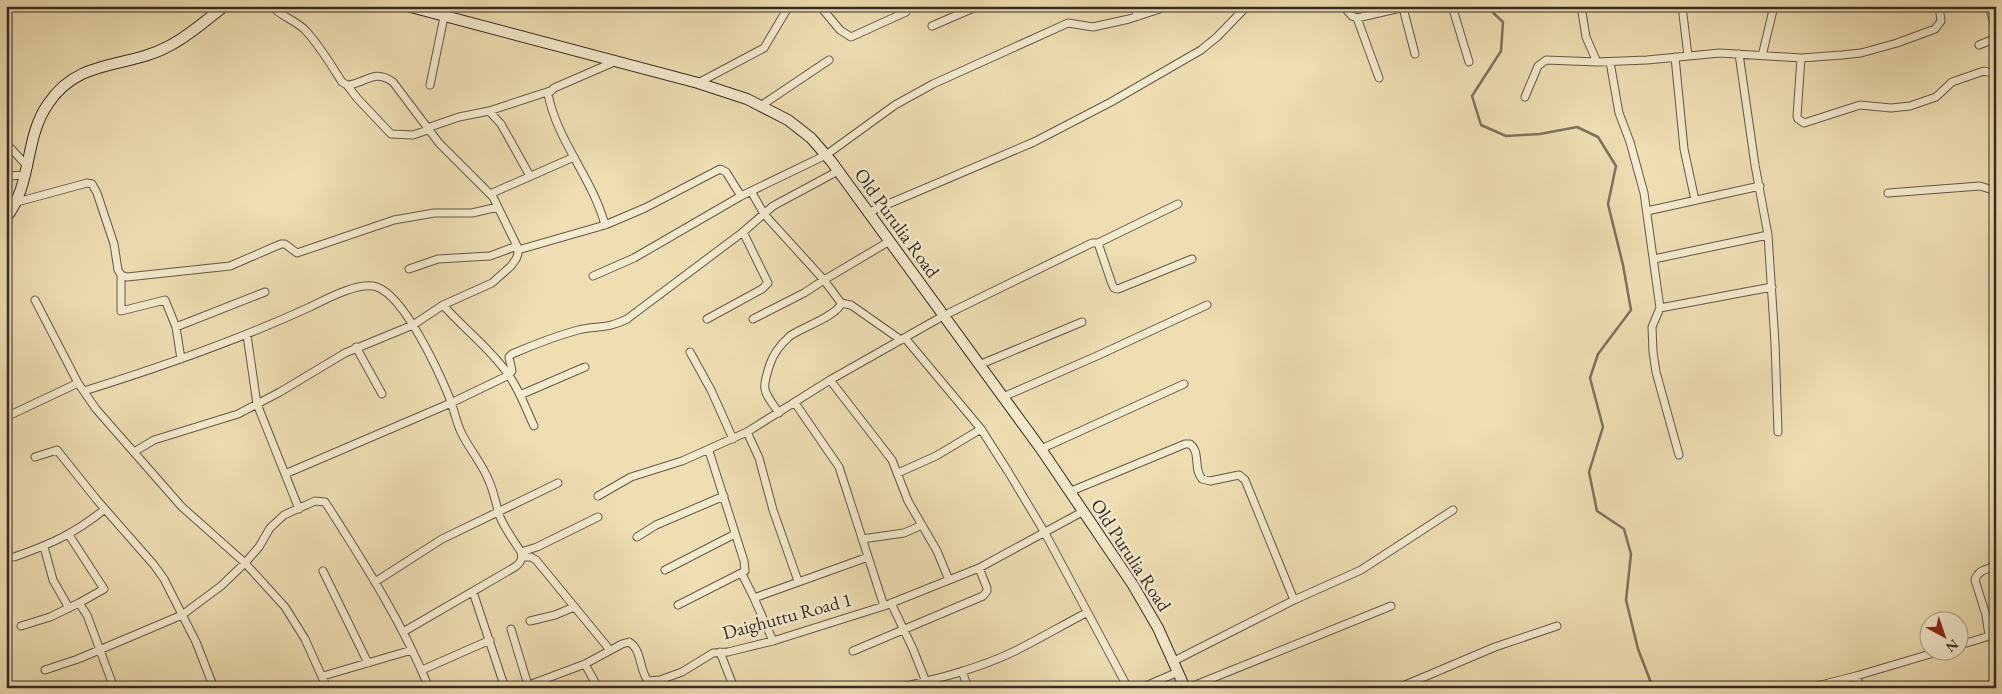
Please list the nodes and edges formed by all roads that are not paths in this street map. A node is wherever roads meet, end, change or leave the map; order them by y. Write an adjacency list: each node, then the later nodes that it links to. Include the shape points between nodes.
1 (226, 6): 51 (main road, via 169,46 68,81 46,105 37,126)
2 (272, 6): 41 (street, via 307,32)
3 (789, 6): 40 (street, via 764,48)
4 (820, 6): 19 (street, via 850,37)
5 (978, 6): 23 (street)
6 (1133, 6): 21 (street)
7 (1169, 6): 21 (street)
8 (1247, 6): 66 (street, via 1218,37 1200,50 1111,102 1034,142)
9 (1343, 6): 22 (street)
10 (1452, 6): 35 (street)
11 (1581, 6): 36 (street, via 1586,37)
12 (1682, 6): 29 (street)
13 (1774, 6): 30 (street)
14 (1939, 6): 32 (street, via 1941,21 1935,29 1861,53)
15 (1989, 6): 24 (street)
16 (415, 7): 20 (main road, Old Purulia Road)
17 (1406, 7): 18 (street); 27 (street)
18 (1391, 8): 22 (street)
19 (906, 12)
20 (444, 16): 34 (main road, Old Purulia Road); 42 (street)
21 (1138, 16): 49 (street, via 1093,27 1062,25 911,95)
22 (1357, 18): 39 (street)
23 (932, 26)
24 (1996, 31)
25 (1996, 38): 26 (street)
26 (1979, 45)
27 (1415, 54)
28 (1739, 54): 29 (street); 30 (street); 55 (street)
29 (1688, 56): 31 (street)
30 (1762, 56): 32 (street)
31 (1676, 57): 37 (street); 61 (street, via 1684,149)
32 (1801, 58): 38 (street, via 1797,116 1804,122 1860,105 1910,106 1936,97 1952,82 1984,71)
33 (829, 60): 45 (street)
34 (614, 62): 40 (main road, Old Purulia Road); 43 (street)
35 (1469, 62)
36 (1598, 62): 37 (street); 44 (street, via 1546,60 1538,66)
37 (1610, 62): 65 (street, via 1619,113 1638,168)
38 (1996, 74)
39 (1379, 78)
40 (698, 84): 45 (main road, Old Purulia Road)
41 (347, 85): 47 (street, via 391,134 413,135); 47 (street, via 373,76 387,78)
42 (430, 85)
43 (550, 91): 46 (street); 50 (street, via 549,98 559,128)
44 (1525, 97)
45 (762, 105): 49 (main road, Old Purulia Road, via 788,120)
46 (489, 111): 47 (street, via 459,117); 54 (street, via 501,124)
47 (427, 129): 59 (street)
48 (6, 143): 51 (street)
49 (826, 155): 52 (main road, Old Purulia Road); 56 (street)
50 (574, 157): 54 (street); 69 (street, via 597,199)
51 (27, 171): 53 (street); 62 (main road)
52 (838, 171): 66 (main road, Old Purulia Road); 67 (street, via 787,197)
53 (6, 176)
54 (530, 176): 59 (street)
55 (1760, 186): 61 (street); 71 (street)
56 (751, 191): 60 (street); 67 (street)
57 (1996, 191): 58 (street, via 1980,186)
58 (1888, 193)
59 (490, 194): 64 (street)
60 (741, 196): 69 (street, via 726,172 720,169 645,208); 79 (street, via 634,258)
61 (1696, 200): 65 (street)
62 (17, 202): 68 (main road); 78 (street, via 92,184)
63 (1178, 204): 73 (street)
64 (498, 207): 74 (street); 78 (street, via 472,213 420,215 297,253 281,244 230,266)
65 (1646, 211): 76 (street)
66 (868, 213): 72 (main road, Old Purulia Road)
67 (764, 214): 70 (street); 80 (street)
68 (6, 218)
69 (606, 224): 74 (street)
70 (744, 232): 89 (street, via 768,283); 101 (street, via 616,325 579,330 512,354 508,358 512,371)
71 (1768, 236): 76 (street); 81 (street)
72 (888, 242): 80 (street); 88 (main road, Old Purulia Road)
73 (1098, 243): 75 (street, via 1112,284 1118,289); 88 (street, via 1092,243)
74 (517, 248): 77 (street, via 490,256 438,259); 85 (street, via 516,259 499,279)
75 (1192, 259)
76 (1654, 259): 87 (street)
77 (409, 269)
78 (122, 275): 93 (street, via 122,312 165,300)
79 (593, 276)
80 (824, 280): 84 (street); 90 (street)
81 (1772, 287): 87 (street); 117 (street)
82 (265, 292): 93 (street)
83 (34, 300): 103 (street)
84 (841, 303): 95 (street, via 851,305 902,340); 112 (street, via 837,311 790,337 773,356 763,387)
85 (443, 305): 92 (street); 101 (street)
86 (1207, 305): 108 (street)
87 (1660, 308): 122 (street, via 1652,327 1653,352)
88 (943, 316): 95 (street); 99 (main road, Old Purulia Road)
89 (707, 319)
90 (753, 319)
91 (1082, 322): 99 (street)
92 (412, 325): 94 (street, via 398,302 378,288 369,286 332,296); 96 (street); 109 (street)
93 (176, 326): 98 (street)
94 (246, 335): 98 (street); 111 (street)
95 (905, 338): 102 (street); 115 (street)
96 (356, 348): 106 (street); 111 (street)
97 (690, 352): 118 (street, via 712,390)
98 (182, 360): 105 (street)
99 (979, 365): 108 (main road, Old Purulia Road)
100 (585, 366): 107 (street)
101 (509, 375): 107 (street); 109 (street)
102 (830, 380): 110 (street); 124 (street, via 884,447)
103 (78, 383): 105 (street); 113 (street)
104 (1184, 384): 119 (street)
105 (84, 391): 121 (street)
106 (382, 394)
107 (520, 395): 114 (street)
108 (1003, 396): 119 (main road, Old Purulia Road)
109 (451, 403): 125 (street); 133 (street, via 457,424 489,480)
110 (795, 403): 112 (street); 141 (street, via 839,467)
111 (257, 404): 121 (street, via 221,420 154,440); 125 (street)
112 (779, 413): 116 (street)
113 (6, 417)
114 (534, 426)
115 (981, 429): 124 (street, via 936,456); 137 (street)
116 (747, 432): 118 (street); 153 (street, via 759,458)
117 (1778, 432)
118 (733, 439): 120 (street)
119 (1041, 449): 127 (main road, Old Purulia Road)
120 (709, 451): 128 (street, via 631,477); 129 (street)
121 (134, 452): 146 (street, via 182,507)
122 (1679, 455)
123 (35, 457): 131 (street, via 57,450)
124 (898, 473): 136 (street, via 908,501)
125 (285, 474): 130 (street)
126 (558, 484): 133 (street)
127 (1069, 492): 134 (main road, Old Purulia Road); 157 (street, via 1190,444 1196,451 1202,479 1210,481 1239,475 1245,480)
128 (598, 496)
129 (724, 496): 138 (street); 140 (street, via 656,525)
130 (299, 508): 146 (street, via 275,522); 154 (street, via 315,501 324,502)
131 (105, 509): 139 (street); 166 (street, via 154,564)
132 (1453, 510): 157 (street, via 1361,570)
133 (499, 511): 143 (street); 154 (street, via 442,539)
134 (1082, 512): 137 (street, Daighuttu Road 1); 183 (main road, Old Purulia Road, via 1133,585)
135 (598, 517): 143 (street)
136 (922, 525): 141 (street, via 896,535); 152 (street)
137 (1045, 532): 148 (street, Daighuttu Road 1); 165 (street)
138 (735, 534): 150 (street); 151 (street, via 746,566)
139 (69, 535): 142 (street); 159 (street, via 104,589)
140 (637, 537)
141 (862, 538): 145 (street)
142 (44, 546): 144 (street); 164 (street, via 53,580)
143 (522, 555): 155 (street, via 515,567); 163 (street, via 536,560)
144 (14, 556)
145 (868, 557): 153 (street); 161 (street)
146 (245, 563): 166 (street); 190 (street, via 293,618)
147 (1996, 566): 173 (street, via 1984,570 1975,580)
148 (979, 568): 152 (street, Daighuttu Road 1); 171 (street, via 987,588 983,596)
149 (323, 570): 184 (street)
150 (665, 570)
151 (742, 574): 156 (street); 160 (street)
152 (949, 580): 158 (street, Daighuttu Road 1)
153 (798, 581): 156 (street)
154 (375, 582): 172 (street)
155 (473, 592): 172 (street); 174 (street)
156 (754, 598): 175 (street)
157 (1294, 600): 183 (street)
158 (892, 602): 161 (street, Daighuttu Road 1); 171 (street)
159 (79, 603): 164 (street); 177 (street)
160 (678, 605)
161 (884, 606): 175 (street, Daighuttu Road 1)
162 (1391, 606): 205 (street)
163 (574, 607): 167 (street); 179 (street)
164 (69, 608): 168 (street)
165 (1086, 612): 188 (street, via 1015,651); 203 (street)
166 (182, 615): 177 (street); 196 (street)
167 (530, 621)
168 (21, 626)
169 (1557, 626): 206 (street, via 1495,647)
170 (511, 629): 193 (street)
171 (904, 630): 180 (street); 192 (street)
172 (403, 632): 178 (street)
173 (1993, 635): 176 (street)
174 (490, 640): 187 (street); 199 (street)
175 (773, 641): 181 (street, Daighuttu Road 1)
176 (1970, 642)
177 (101, 649): 186 (street); 195 (street)
178 (412, 650): 184 (street); 187 (street)
179 (610, 650): 181 (street, Daighuttu Road 1, via 629,642 644,676 653,682 682,672 706,656); 185 (street, Daighuttu Road 1)
180 (853, 651)
181 (720, 652): 194 (street)
182 (1920, 657): 191 (street)
183 (1174, 661): 189 (main road, Old Purulia Road)
184 (368, 663): 190 (street)
185 (585, 664): 193 (street, Daighuttu Road 1); 200 (street)
186 (45, 670)
187 (422, 670): 198 (street)
188 (962, 671): 192 (street); 202 (street)
189 (1178, 672): 204 (street); 205 (main road, Old Purulia Road)
190 (322, 676): 197 (street)
191 (1856, 676): 207 (street); 208 (street)
192 (926, 682): 201 (street)
193 (524, 686)
194 (732, 687)
195 (114, 688)
196 (214, 688)
197 (327, 688)
198 (429, 688)
199 (505, 688)
200 (598, 688)
201 (897, 688)
202 (968, 688)
203 (1128, 688)
204 (1141, 688)
205 (1187, 688)
206 (1398, 688)
207 (1808, 688)
208 (1861, 688)

